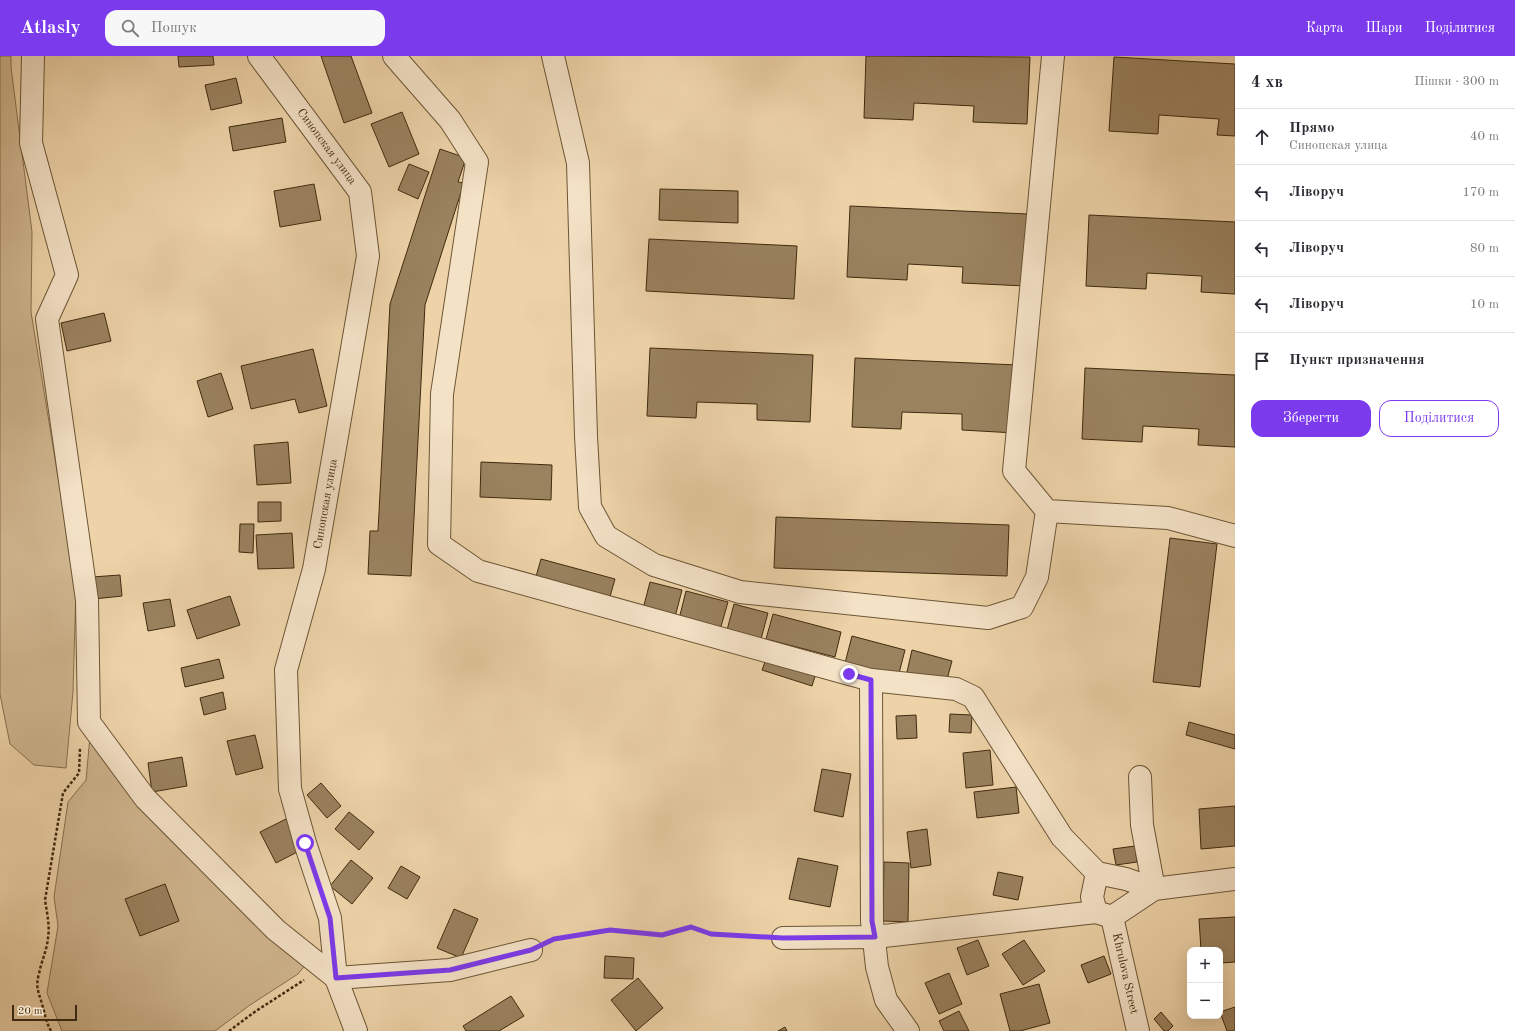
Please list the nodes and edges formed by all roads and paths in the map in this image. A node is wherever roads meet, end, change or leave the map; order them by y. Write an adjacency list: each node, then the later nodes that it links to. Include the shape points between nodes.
1 (33, 56): 9 (street, via 31,143 67,275 47,319 87,600)
2 (259, 56): 18 (street, Синопская улица, via 360,192 368,256 314,569 286,670 290,789 330,918)
3 (394, 56): 8 (street, via 450,120 476,162 442,394 439,544 478,571)
4 (553, 56): 6 (street, via 578,163 590,507 606,536 654,565 740,592 988,618 1022,606 1037,577)
5 (1052, 56): 6 (street, via 1014,471)
6 (1047, 511): 7 (street, via 1168,518)
7 (1235, 536)
8 (871, 680): 11 (street, via 956,689 973,697 1062,838); 15 (street, via 872,921)
9 (89, 722): 18 (street, via 145,798 276,930); 19 (path, via 81,737 79,773 63,793 45,900 48,937 38,975 38,992)
10 (1140, 777): 13 (street, via 1142,825)
11 (1097, 874): 13 (street, via 1126,878); 14 (street, Khrulova Street, via 1092,897)
12 (1235, 879): 13 (street)
13 (1154, 889): 14 (street)
14 (1104, 914): 15 (street); 23 (street, Khrulova Street)
15 (875, 937): 16 (street); 22 (street, via 877,967 886,1000)
16 (783, 938): 17 (path, via 711,934 691,927 662,935 610,930 554,939)
17 (531, 950): 18 (street, via 450,970)
18 (336, 978): 20 (path, via 305,979); 21 (street, Синопская улица)
19 (51, 1031)
20 (229, 1031)
21 (356, 1031)
22 (908, 1031)
23 (1138, 1031)

